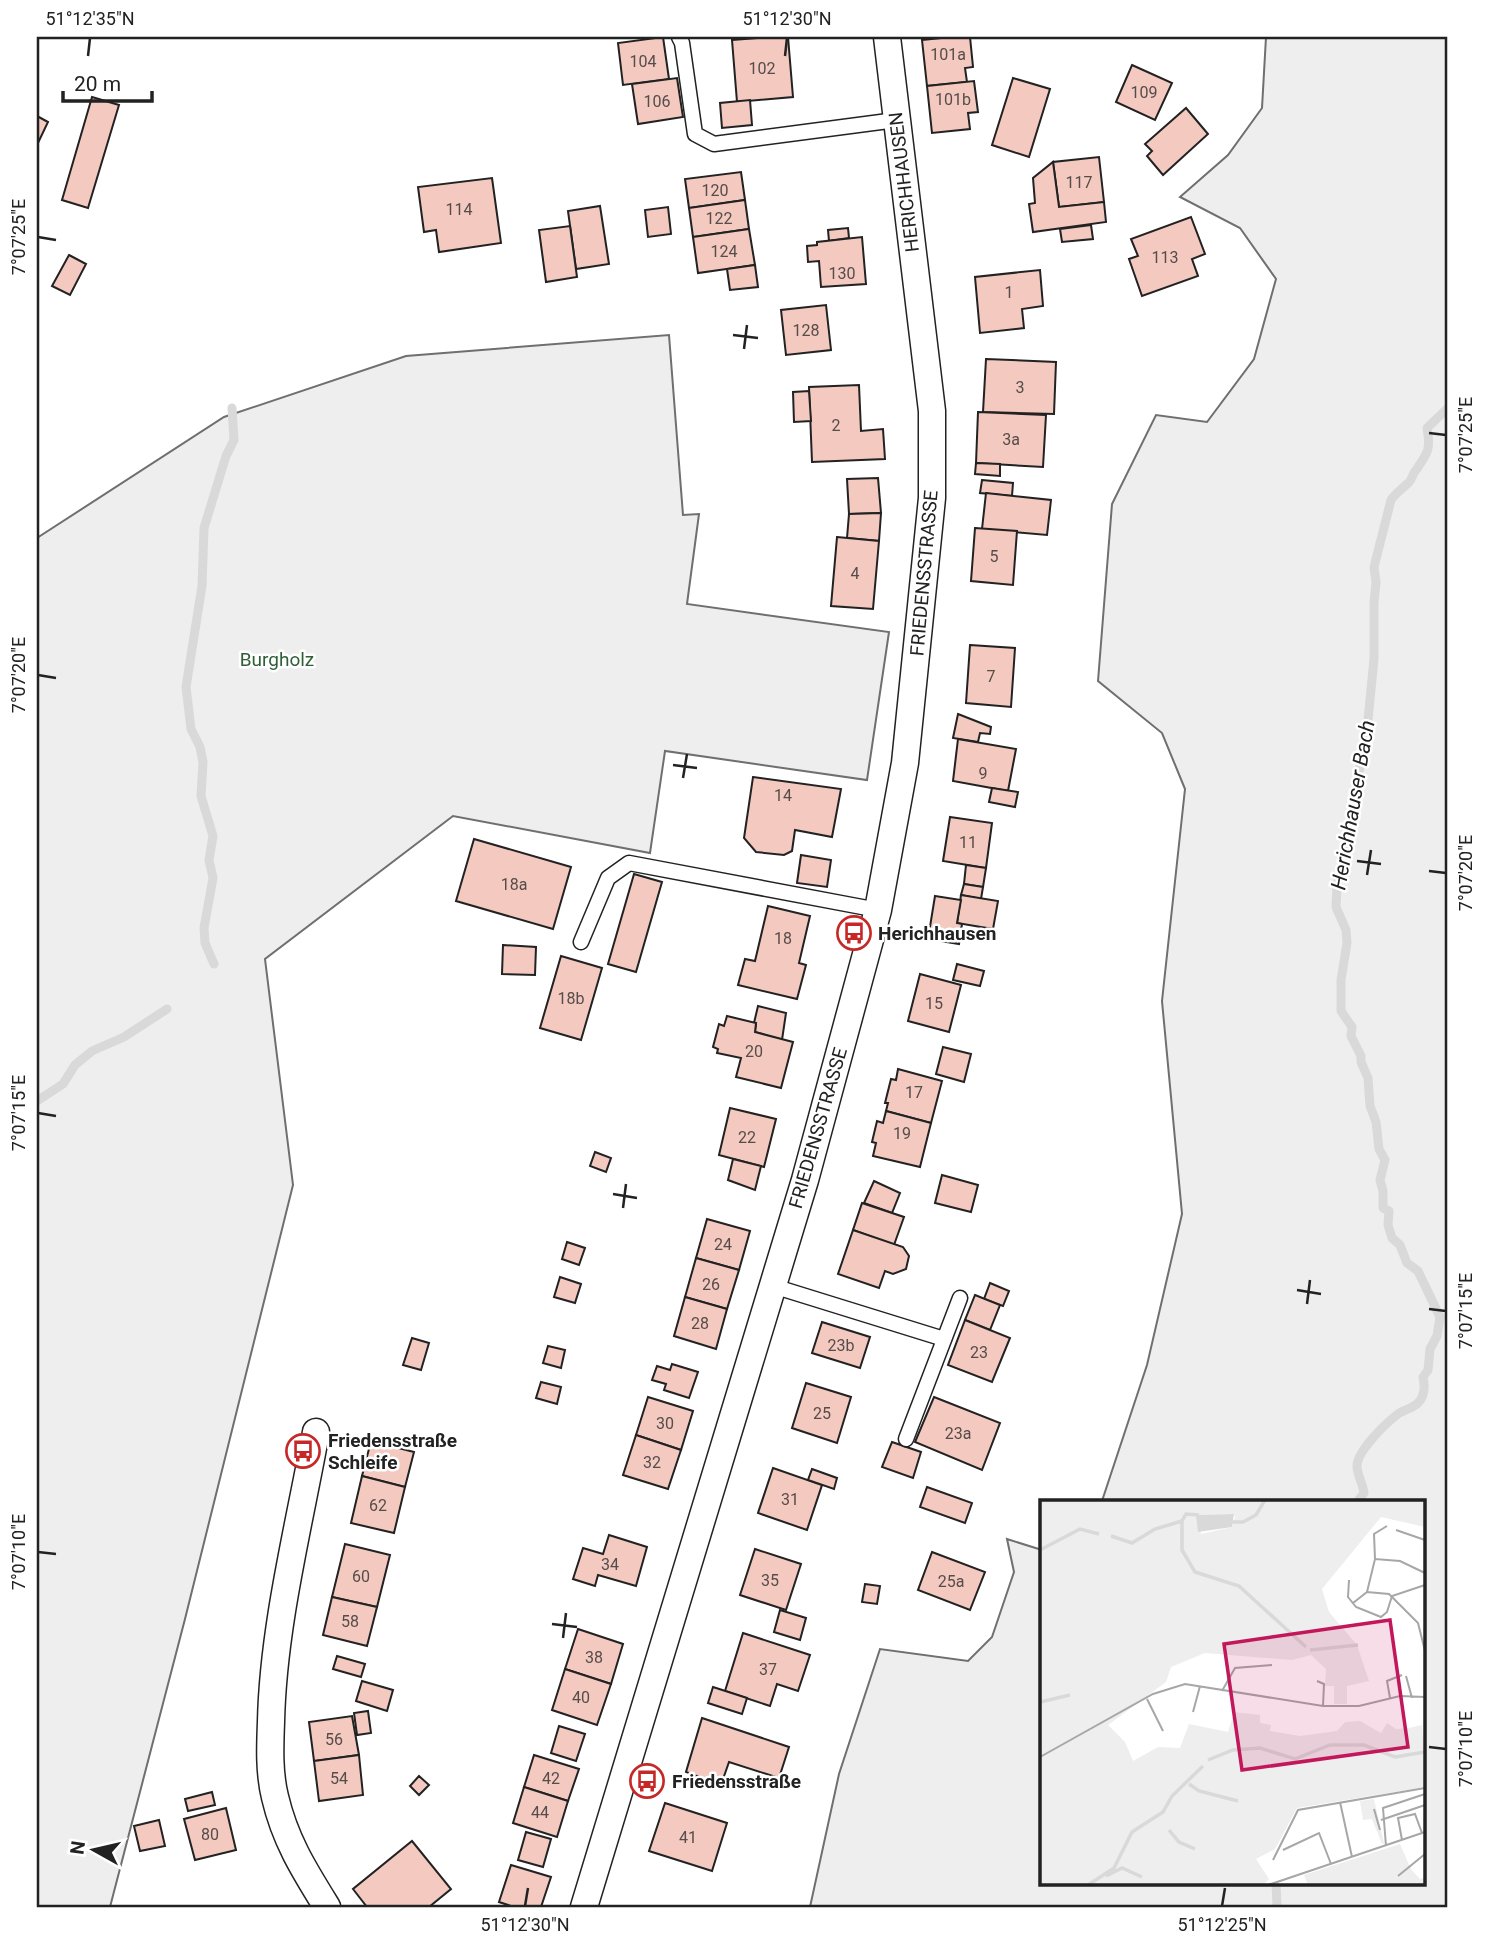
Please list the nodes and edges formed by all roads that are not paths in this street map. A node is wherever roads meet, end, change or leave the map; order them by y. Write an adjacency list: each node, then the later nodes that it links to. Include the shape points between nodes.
1 (679, 37): 3 (lane, via 695,134 714,144)
2 (887, 37): 3 (street, HERICHHAUSEN)
3 (896, 120): 4 (street, HERICHHAUSEN)
4 (922, 327): 5 (street, FRIEDENSSTRASSE, via 932,411 932,498 905,763)
5 (878, 910): 6 (lane, via 629,863 608,878); 7 (street, FRIEDENSSTRASSE)
6 (581, 942)
7 (773, 1286): 9 (lane); 13 (street, FRIEDENSSTRASSE)
8 (960, 1298): 9 (lane)
9 (944, 1339): 11 (lane)
10 (316, 1432): 12 (street, via 276,1646 270,1762 274,1796 293,1852)
11 (906, 1439)
12 (327, 1907)
13 (584, 1907)

